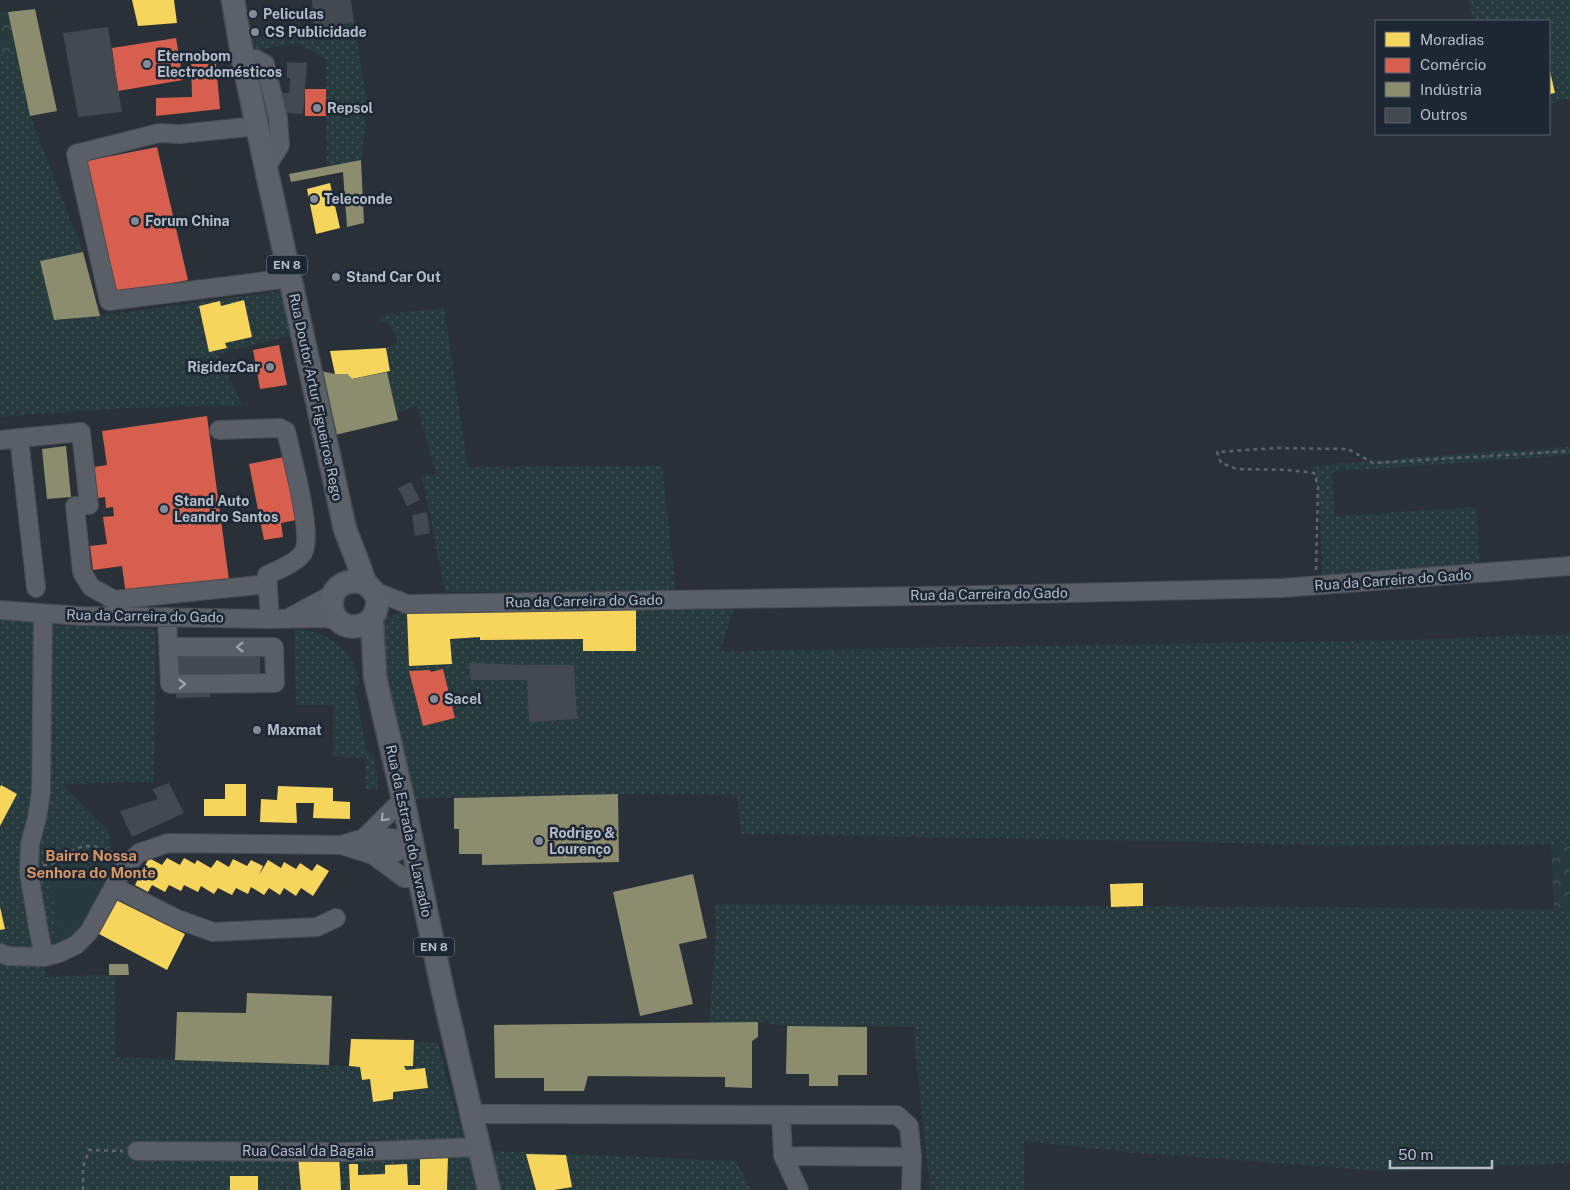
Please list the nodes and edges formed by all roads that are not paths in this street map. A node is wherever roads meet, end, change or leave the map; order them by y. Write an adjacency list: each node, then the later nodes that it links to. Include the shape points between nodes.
1 (233, 0): 2 (main road, Rua Doutor Artur Figueiroa Rego / EN 8)
2 (244, 60): 3 (main road, Rua Doutor Artur Figueiroa Rego / EN 8); 4 (street, via 266,64 278,118 280,145)
3 (258, 126): 4 (main road, Rua Doutor Artur Figueiroa Rego / EN 8); 5 (street, via 159,133 76,154 110,301)
4 (266, 168): 5 (main road, Rua Doutor Artur Figueiroa Rego / EN 8)
5 (290, 278): 9 (main road, Rua Doutor Artur Figueiroa Rego / EN 8)
6 (219, 430): 11 (street, via 280,428 286,431 306,523 306,544 303,553 287,566 267,575)
7 (19, 438): 8 (street); 11 (street, via 81,432 89,505 75,506 82,572 92,587 114,600); 12 (street)
8 (0, 440)
9 (345, 529): 13 (main road, Rua Doutor Artur Figueiroa Rego / EN 8); 14 (main road, Rua Doutor Artur Figueiroa Rego / EN 8)
10 (1570, 566): 15 (street, Rua da Carreira do Gado, via 1282,588)
11 (268, 584): 21 (street)
12 (36, 588)
13 (370, 588): 14 (main road, via 356,581); 15 (street); 19 (main road, Rua Doutor Artur Figueiroa Rego / EN 8, via 377,604)
14 (338, 589): 20 (street); 22 (main road, Rua Doutor Artur Figueiroa Rego / EN 8, via 331,609)
15 (407, 604): 19 (street)
16 (0, 610): 17 (street, Rua da Carreira do Gado)
17 (43, 614): 18 (street, Rua da Carreira do Gado); 34 (street, via 41,792 30,844 30,873)
18 (167, 617): 21 (street, Rua da Carreira do Gado); 23 (street)
19 (373, 617): 22 (main road, via 359,626); 24 (main road, Rua da Estrada do Lavradio / EN 8)
20 (289, 618): 21 (street, Rua da Carreira do Gado); 22 (street, Rua da Carreira do Gado, via 323,618)
21 (270, 619)
22 (342, 623): 24 (main road, Rua da Estrada do Lavradio / EN 8)
23 (170, 647): 23 (street, one-way to 23, via 170,684 275,683 274,647)
24 (375, 677): 25 (main road, Rua da Estrada do Lavradio / EN 8)
25 (403, 799): 26 (street, one-way to 26); 28 (main road, Rua da Estrada do Lavradio / EN 8)
26 (364, 838): 27 (street); 28 (street, via 394,838)
27 (341, 845): 29 (street); 31 (street, via 168,843 139,853 126,866)
28 (413, 845): 29 (street, via 394,853); 30 (main road, Rua da Estrada do Lavradio / EN 8)
29 (373, 855): 30 (street, via 404,878)
30 (419, 879): 35 (main road, Rua da Estrada do Lavradio / EN 8)
31 (114, 887): 32 (street, via 177,919 213,932 316,927); 34 (street, via 89,932 76,945)
32 (336, 918)
33 (0, 953): 34 (street)
34 (44, 957)
35 (472, 1114): 36 (street); 37 (main road, Rua da Estrada do Lavradio / EN 8)
36 (782, 1116): 39 (street); 40 (street, via 897,1115 909,1126)
37 (479, 1147): 38 (street, Rua Casal da Bagaia, via 349,1152); 41 (main road, Rua da Estrada do Lavradio / EN 8)
38 (136, 1151)
39 (784, 1156): 40 (street); 42 (street)
40 (912, 1157): 43 (street)
41 (489, 1190)
42 (799, 1190)
43 (911, 1190)

